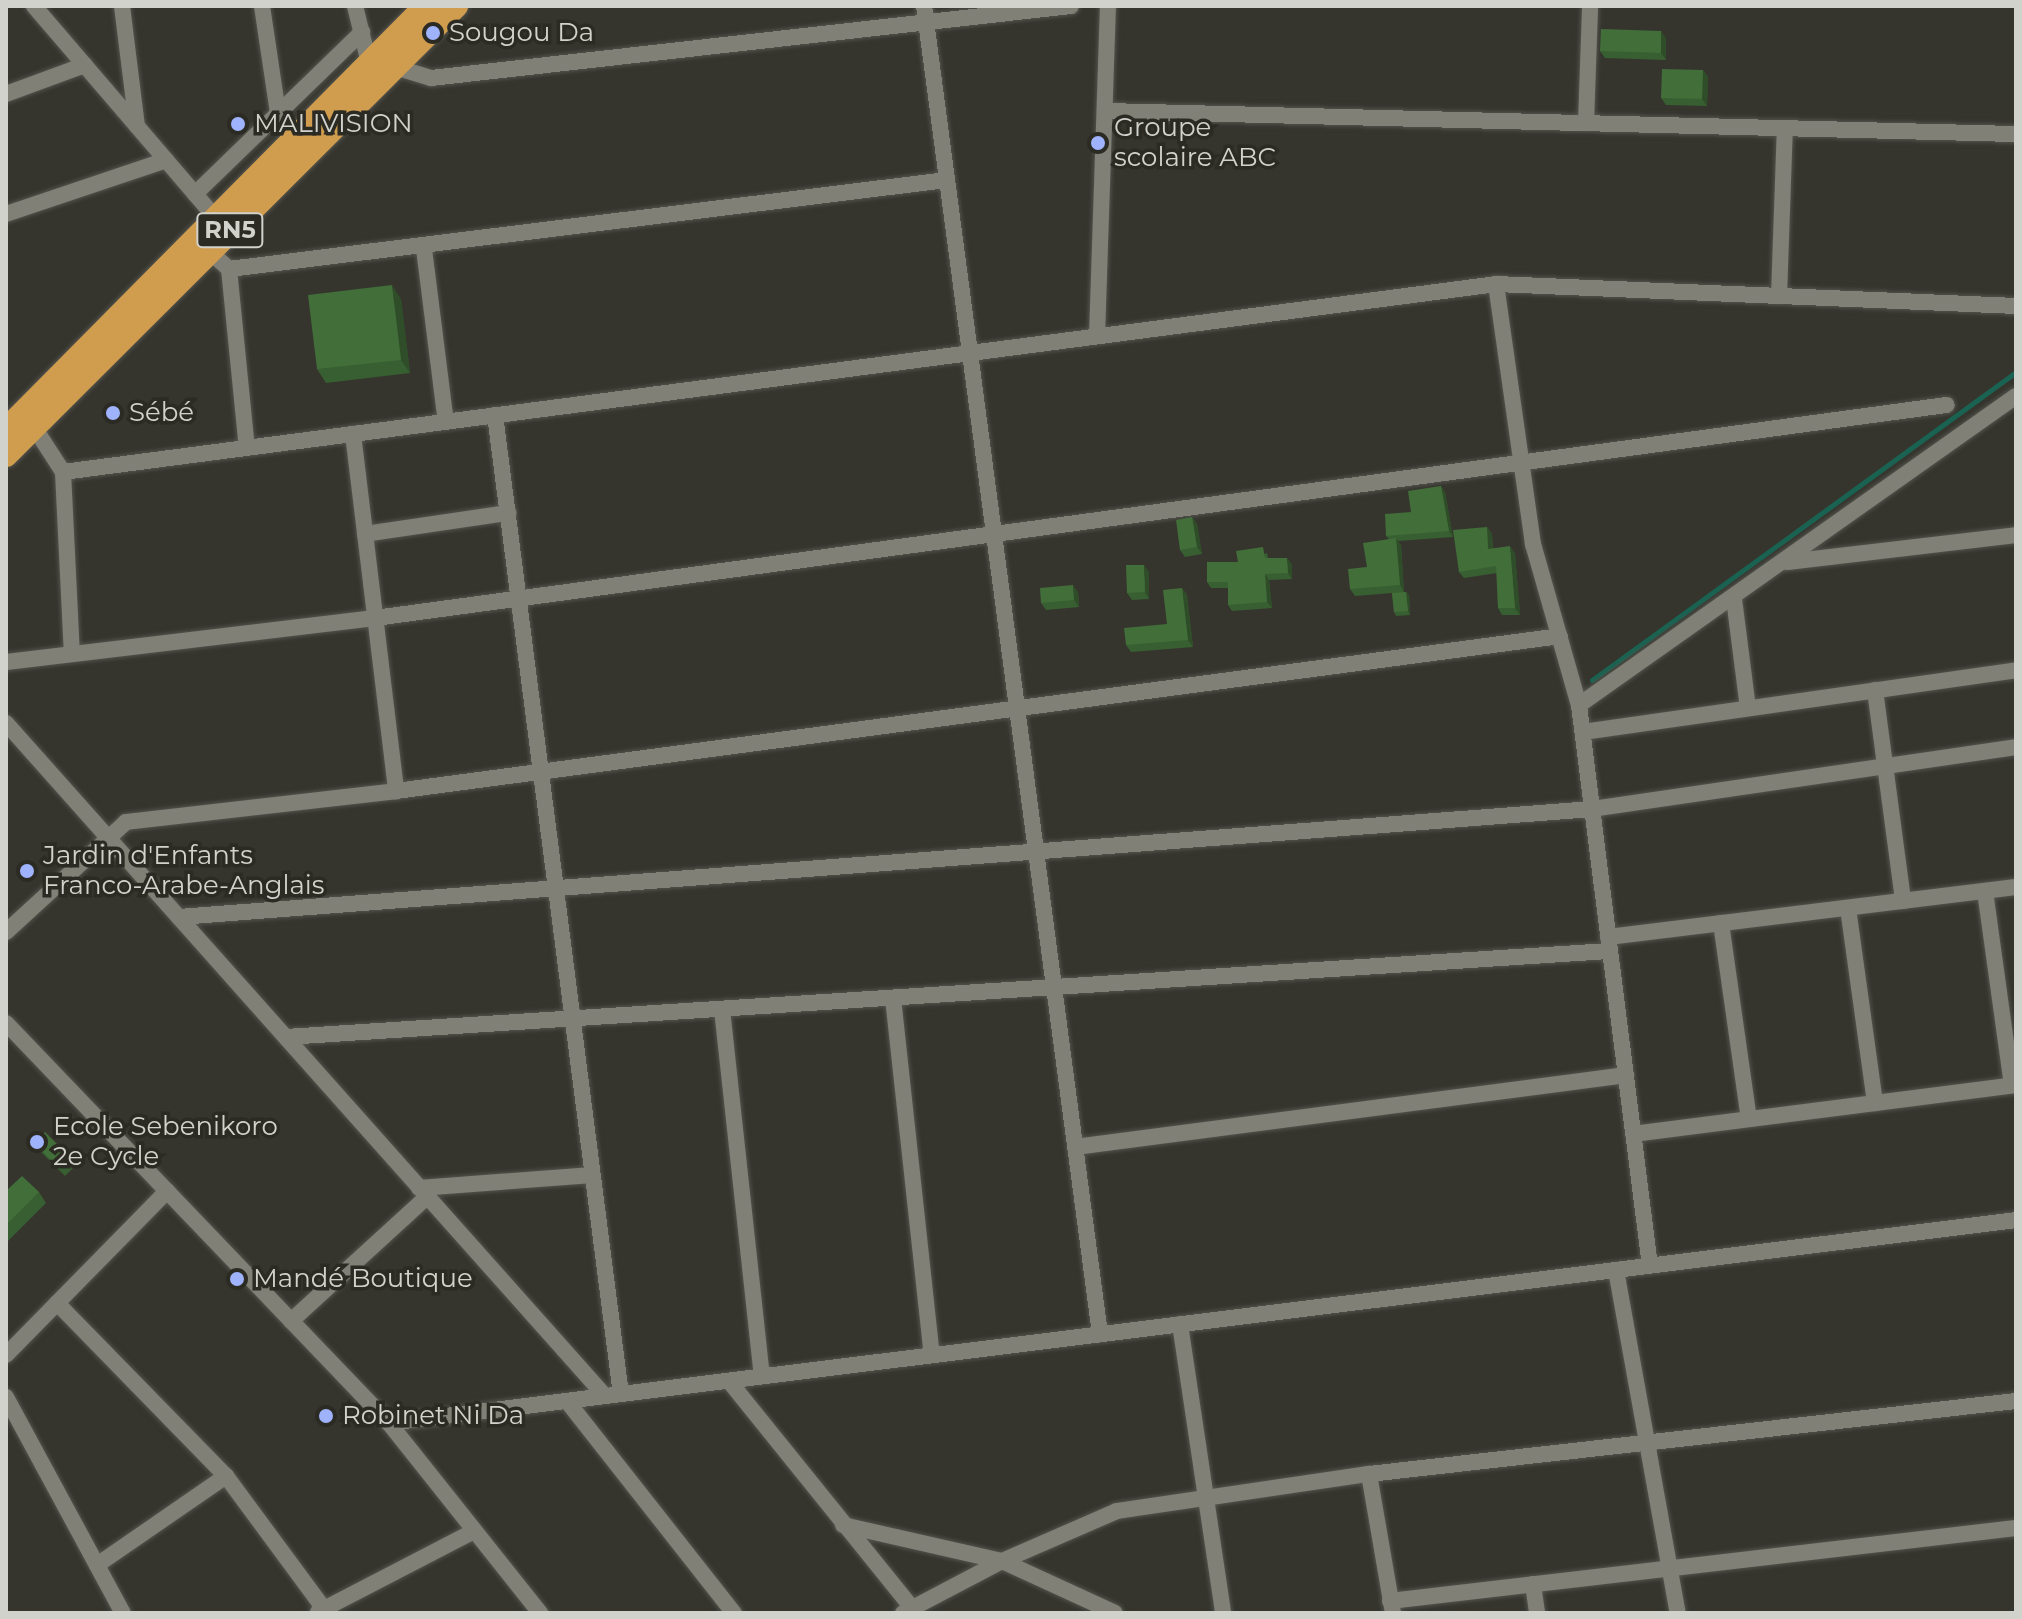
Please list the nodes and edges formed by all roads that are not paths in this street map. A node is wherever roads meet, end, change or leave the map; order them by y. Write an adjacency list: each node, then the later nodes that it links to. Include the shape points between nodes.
1 (34, 6): 13 (street)
2 (122, 6): 19 (street)
3 (262, 6): 17 (street)
4 (355, 6): 11 (street)
5 (426, 6): 12 (highway, RN5)
6 (456, 6): 14 (highway, RN5)
7 (1071, 6): 10 (street)
8 (1108, 6): 16 (street)
9 (1590, 6): 18 (street)
10 (925, 14): 14 (street, via 431,78); 23 (street)
11 (362, 32): 12 (street); 17 (street)
12 (369, 63): 26 (highway, RN5)
13 (85, 65): 15 (street); 19 (street)
14 (395, 67): 28 (highway, RN5)
15 (6, 94)
16 (1106, 111): 18 (street); 33 (street)
17 (278, 113): 24 (street)
18 (1586, 123): 20 (street)
19 (137, 126): 22 (street)
20 (1785, 128): 21 (street); 31 (street)
21 (2016, 134)
22 (166, 160): 24 (street); 25 (street)
23 (947, 180): 27 (street); 34 (street)
24 (195, 194): 26 (street)
25 (6, 214)
26 (216, 218): 40 (highway, RN5)
27 (424, 249): 29 (street); 38 (street)
28 (209, 251): 29 (street); 39 (highway, RN5)
29 (229, 269): 42 (street)
30 (1496, 284): 31 (street); 33 (street); 44 (street)
31 (1779, 296): 32 (street)
32 (2016, 306)
33 (1097, 336): 34 (street)
34 (970, 353): 37 (street); 49 (street)
35 (2016, 396): 50 (street)
36 (1947, 405): 44 (street)
37 (495, 415): 38 (street); 46 (street)
38 (446, 422): 41 (street)
39 (34, 427): 43 (highway, RN5); 45 (street)
40 (6, 430)
41 (353, 434): 42 (street); 47 (street)
42 (247, 448): 45 (street)
43 (6, 455)
44 (1521, 466): 49 (street); 54 (street, via 1533,544)
45 (63, 472): 55 (street)
46 (508, 513): 47 (street); 51 (street)
47 (365, 534): 53 (street)
48 (2016, 535): 50 (street)
49 (994, 536): 51 (street); 61 (street)
50 (1783, 563): 52 (street)
51 (519, 599): 53 (street); 66 (street)
52 (1734, 599): 59 (street); 60 (street)
53 (375, 618): 55 (street); 67 (street)
54 (1560, 636): 59 (street); 61 (street)
55 (72, 654): 56 (street)
56 (6, 662)
57 (2016, 670): 58 (street)
58 (1875, 690): 60 (street); 65 (street)
59 (1579, 705): 63 (street)
60 (1748, 708): 63 (street)
61 (1017, 709): 66 (street); 70 (street)
62 (6, 723): 69 (street)
63 (1583, 732): 68 (street)
64 (2016, 747): 65 (street)
65 (1885, 766): 68 (street); 74 (street)
66 (541, 772): 67 (street); 73 (street)
67 (396, 791): 69 (street, via 126,822)
68 (1592, 809): 70 (street); 79 (street)
69 (109, 838): 76 (street); 78 (street)
70 (1037, 854): 73 (street); 80 (street)
71 (2016, 887): 72 (street)
72 (1985, 891): 74 (street); 87 (street)
73 (557, 892): 76 (street); 83 (street)
74 (1903, 901): 75 (street)
75 (1848, 908): 77 (street); 88 (street)
76 (179, 917): 85 (street)
77 (1721, 923): 79 (street); 89 (street)
78 (6, 932)
79 (1609, 944): 80 (street); 86 (street)
80 (1055, 988): 81 (street); 91 (street)
81 (893, 998): 82 (street); 103 (street)
82 (722, 1009): 83 (street); 104 (street)
83 (573, 1019): 85 (street); 92 (street)
84 (6, 1023): 93 (street)
85 (286, 1037): 94 (street)
86 (1626, 1075): 90 (street); 91 (street)
87 (2014, 1085): 88 (street)
88 (1875, 1103): 89 (street)
89 (1749, 1119): 90 (street)
90 (1633, 1134): 96 (street)
91 (1075, 1147): 101 (street)
92 (593, 1175): 94 (street); 106 (street)
93 (167, 1191): 98 (street); 99 (street)
94 (423, 1192): 99 (street); 106 (street)
95 (2016, 1220): 96 (street)
96 (1650, 1266): 97 (street)
97 (1616, 1270): 100 (street); 111 (street)
98 (57, 1303): 102 (street); 113 (street)
99 (291, 1321): 110 (street)
100 (1180, 1324): 101 (street); 114 (street)
101 (1100, 1334): 103 (street)
102 (6, 1355)
103 (932, 1355): 104 (street)
104 (762, 1376): 105 (street)
105 (729, 1381): 106 (street); 115 (street)
106 (613, 1395): 108 (street)
107 (6, 1397): 119 (street)
108 (567, 1401): 110 (street); 127 (street)
109 (2016, 1401): 111 (street)
110 (389, 1423): 117 (street)
111 (1647, 1442): 112 (street); 120 (street)
112 (1369, 1474): 114 (street); 122 (street)
113 (226, 1476): 119 (street); 124 (street)
114 (1206, 1497): 118 (street, via 1117,1511); 129 (street)
115 (843, 1525): 118 (street); 123 (street)
116 (2016, 1528): 120 (street)
117 (474, 1531): 124 (street); 126 (street)
118 (1002, 1561): 123 (street); 128 (street)
119 (97, 1565): 125 (street)
120 (1670, 1568): 121 (street); 131 (street)
121 (1533, 1584): 122 (street); 130 (street)
122 (1392, 1607)
123 (911, 1611)
124 (323, 1612)
125 (123, 1613)
126 (540, 1613)
127 (734, 1613)
128 (1115, 1613)
129 (1223, 1613)
130 (1537, 1613)
131 (1678, 1613)

